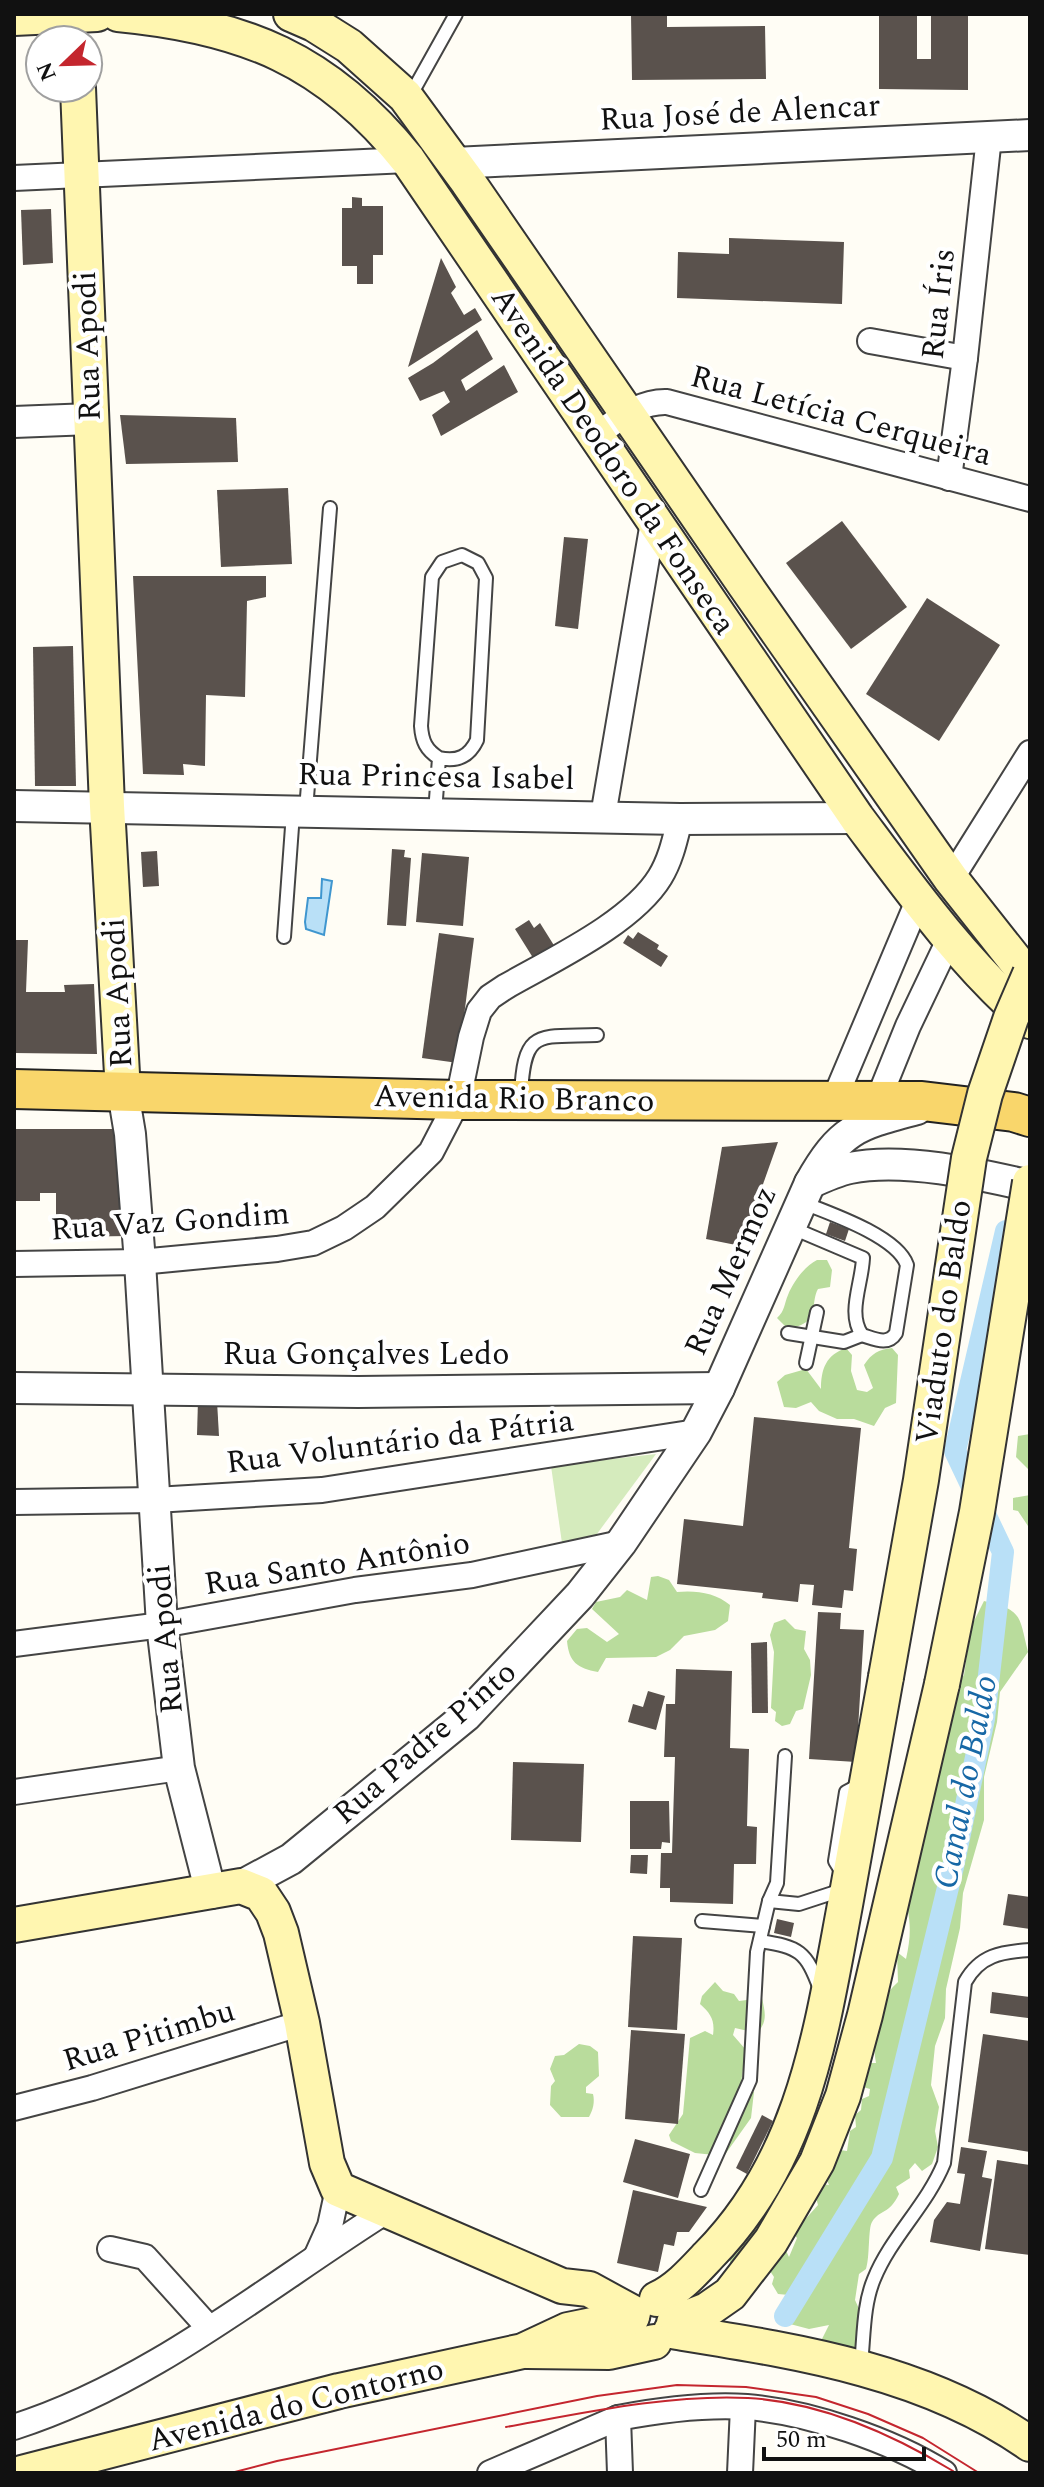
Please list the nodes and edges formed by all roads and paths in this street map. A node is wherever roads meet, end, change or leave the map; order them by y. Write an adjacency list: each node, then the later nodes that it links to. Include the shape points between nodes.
1 (75, 14): 2 (main road); 6 (main road)
2 (97, 14)
3 (118, 14): 11 (main road, Avenida Deodoro da Fonseca, via 168,19 261,44 358,104)
4 (291, 14): 7 (main road, Avenida Deodoro da Fonseca, via 349,46)
5 (456, 14): 7 (lane, via 413,91)
6 (14, 18)
7 (405, 96): 12 (main road, Avenida Deodoro da Fonseca)
8 (79, 104): 13 (main road, Rua Apodi)
9 (1030, 135): 10 (street, Rua José de Alencar)
10 (989, 137): 12 (street, Rua José de Alencar); 18 (street, Rua Íris)
11 (408, 160): 13 (street); 16 (main road, Avenida Deodoro da Fonseca)
12 (454, 163): 15 (main road, Avenida Deodoro da Fonseca)
13 (81, 176): 14 (street); 20 (main road, Rua Apodi)
14 (14, 178)
15 (526, 267): 16 (main road, via 519,287 511,290); 19 (main road, Avenida Deodoro da Fonseca)
16 (492, 283): 22 (main road, Avenida Deodoro da Fonseca)
17 (870, 341): 18 (street)
18 (965, 358): 23 (street, Rua Íris)
19 (627, 414): 22 (street, Rua Letícia Cerqueira); 23 (street, Rua Letícia Cerqueira, via 646,404 667,402); 27 (main road, Avenida Deodoro da Fonseca)
20 (91, 419): 21 (street); 32 (main road, Rua Apodi)
21 (14, 422)
22 (596, 435): 26 (main road, Avenida Deodoro da Fonseca)
23 (949, 478): 24 (street, Rua Letícia Cerqueira)
24 (1030, 499)
25 (330, 508): 33 (lane)
26 (653, 522): 28 (main road, Avenida Deodoro da Fonseca); 35 (street)
27 (745, 585): 28 (main road); 38 (main road, Avenida Deodoro da Fonseca)
28 (714, 609): 36 (main road, Avenida Deodoro da Fonseca)
29 (1030, 753): 38 (street)
30 (439, 758): 30 (lane, via 422,741 421,726 432,577 442,562 462,555 478,563 486,578 477,740 459,759); 34 (lane)
31 (14, 806): 32 (street, Rua Princesa Isabel)
32 (107, 806): 33 (street, Rua Princesa Isabel); 48 (main road, Rua Apodi)
33 (300, 810): 34 (street, Rua Princesa Isabel); 40 (lane)
34 (435, 813): 35 (street, Rua Princesa Isabel)
35 (603, 816): 37 (street, Rua Princesa Isabel)
36 (857, 818): 37 (street, Rua Princesa Isabel); 39 (main road, Avenida Deodoro da Fonseca)
37 (680, 819): 49 (street, Rua Vaz Gondim, via 660,877 632,909 490,997 479,1011)
38 (951, 879): 42 (main road, Avenida Deodoro da Fonseca)
39 (918, 901): 41 (main road, Avenida Deodoro da Fonseca); 43 (street)
40 (284, 937)
41 (950, 938): 44 (main road, Avenida Deodoro da Fonseca); 45 (street)
42 (1030, 976): 76 (main road, Viaduto do Baldo, bridge, via 985,1094 969,1158 921,1480)
43 (873, 1008): 45 (street); 50 (street)
44 (1030, 1021)
45 (908, 1026): 51 (street)
46 (597, 1035): 52 (lane, via 535,1040 527,1047)
47 (14, 1089): 48 (main road, Avenida Rio Branco)
48 (123, 1092): 49 (main road, Avenida Rio Branco); 57 (street, Rua Apodi)
49 (458, 1100): 52 (main road, Avenida Rio Branco); 57 (street, Rua Vaz Gondim, via 431,1152 375,1207 344,1228 313,1243 277,1249)
50 (834, 1100): 51 (main road, Avenida Rio Branco); 52 (main road, Avenida Rio Branco)
51 (878, 1100): 53 (main road, Avenida Rio Branco)
52 (521, 1101)
53 (938, 1103): 54 (main road, Avenida Rio Branco); 56 (street, Rua Mermoz, via 864,1125 843,1137 828,1152)
54 (1022, 1115)
55 (1030, 1184): 56 (street, Rua Mermoz, via 896,1165 848,1168); 93 (main road, Viaduto do Baldo, bridge, via 977,1512 942,1684 843,2096 817,2162 771,2241 730,2294 707,2310)
56 (800, 1204): 61 (lane, via 863,1258 855,1316); 61 (lane, via 858,1226 904,1255 907,1265 896,1333 885,1342); 65 (street, Rua Mermoz)
57 (140, 1262): 58 (street, Rua Vaz Gondim); 66 (street, Rua Apodi)
58 (14, 1264)
59 (817, 1312): 62 (lane)
60 (788, 1333): 62 (lane)
61 (862, 1335): 62 (lane, via 844,1342)
62 (812, 1338): 63 (lane)
63 (806, 1363)
64 (14, 1388): 66 (street, Rua Gonçalves Ledo)
65 (719, 1388): 66 (street, Rua Gonçalves Ledo); 67 (street, Rua Padre Pinto)
66 (148, 1390): 68 (street, Rua Apodi)
67 (696, 1432): 68 (street, Rua Voluntário da Pátria, via 322,1490); 70 (street, Rua Padre Pinto)
68 (155, 1500): 69 (street, Rua Voluntário da Pátria); 71 (street, Rua Apodi)
69 (14, 1502)
70 (621, 1543): 71 (street, Rua Santo Antônio, via 472,1575); 77 (street, Rua Padre Pinto, via 580,1595 466,1716 291,1859)
71 (162, 1625): 72 (street, Rua Santo Antônio); 74 (street, Rua Apodi)
72 (14, 1644)
73 (785, 1756): 78 (lane, via 777,1883)
74 (179, 1768): 75 (street); 77 (street, Rua Apodi)
75 (14, 1792)
76 (848, 1885): 78 (lane, via 799,1904); 84 (main road, Viaduto do Baldo)
77 (226, 1889): 80 (main road, Rua Padre Pinto); 85 (main road, via 261,1894 273,1912)
78 (769, 1901): 81 (lane)
79 (702, 1921): 81 (lane)
80 (14, 1925)
81 (763, 1926): 82 (lane)
82 (760, 1941): 84 (lane, via 801,1951); 88 (lane, via 750,2080)
83 (1030, 1950): 97 (lane, via 987,1957 965,1982 944,2163 936,2184 874,2278)
84 (826, 2007): 93 (main road, Viaduto do Baldo, via 796,2117 759,2193 719,2245 668,2294)
85 (302, 2023): 86 (street, Rua Pitimbu); 87 (main road, via 327,2163)
86 (14, 2108)
87 (338, 2189): 89 (main road); 91 (street)
88 (701, 2190)
89 (388, 2210): 91 (street); 92 (main road)
90 (110, 2249): 94 (street, via 145,2257)
91 (317, 2255): 94 (street)
92 (568, 2287): 93 (main road, via 589,2289); 95 (main road, via 577,2311)
93 (654, 2321): 95 (main road, Avenida do Contorno); 96 (main road, Avenida do Contorno, via 609,2352); 97 (main road)
94 (209, 2328): 100 (street, via 102,2391)
95 (568, 2330): 96 (main road, Avenida do Contorno)
96 (523, 2351): 102 (main road, Avenida do Contorno, via 339,2391)
97 (861, 2367): 101 (main road, via 966,2407)
98 (750, 2407): 99 (street); 105 (street); 106 (street, via 863,2435)
99 (618, 2418): 103 (street); 104 (street)
100 (14, 2427)
101 (1030, 2444)
102 (22, 2473)
103 (490, 2473)
104 (620, 2473)
105 (740, 2473)
106 (944, 2473)

